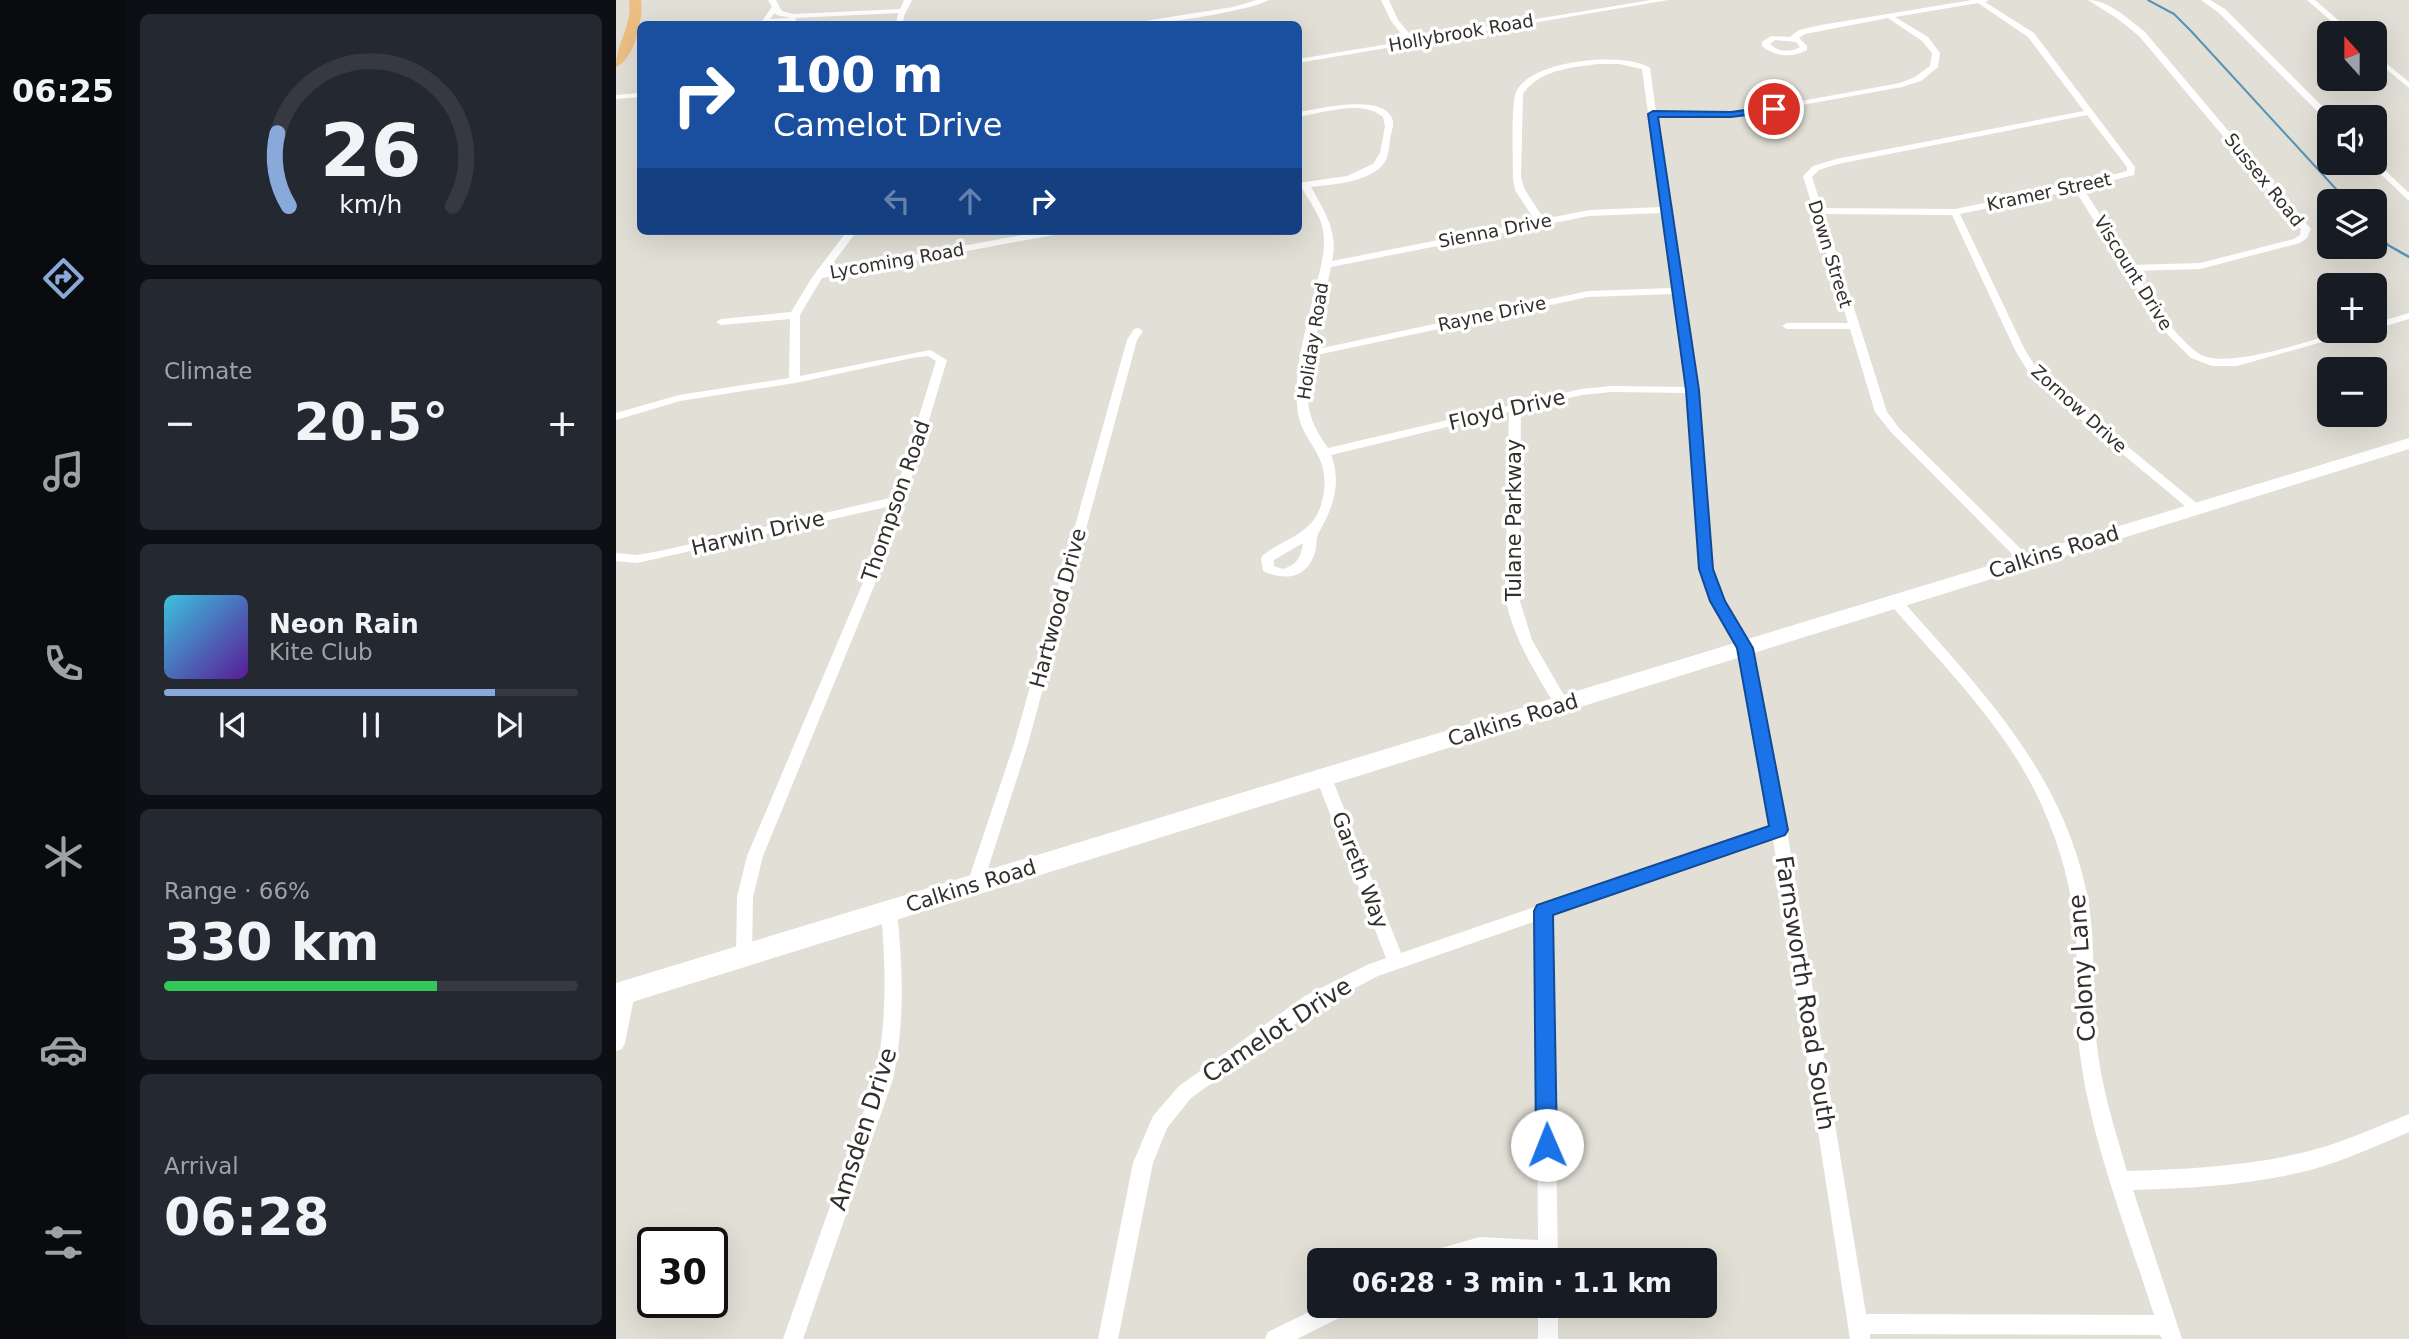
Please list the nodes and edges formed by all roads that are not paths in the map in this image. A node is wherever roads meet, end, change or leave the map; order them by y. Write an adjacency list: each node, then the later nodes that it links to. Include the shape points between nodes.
1 (635, 0): 27 (main road, via 633,30)
2 (772, 0): 13 (street)
3 (908, 0): 14 (street)
4 (1265, 0): 20 (street)
5 (1385, 0): 23 (street)
6 (1602, 0): 12 (street)
7 (1664, 0): 12 (street, Hollybrook Road)
8 (2092, 0): 47 (street, Sussex Road, via 2142,34 2306,229 2297,242 2217,263)
9 (2205, 0): 32 (street, via 2222,11)
10 (2311, 0): 21 (street)
11 (1982, 1): 15 (street); 33 (street, Kramer Street, via 2031,35)
12 (1612, 8): 23 (street, Hollybrook Road)
13 (775, 9): 16 (street, via 782,15); 17 (street)
14 (902, 12): 16 (street); 19 (street)
15 (1889, 16): 22 (street, via 1810,29); 35 (street, via 1925,39 1936,54 1934,67 1919,79 1751,113)
16 (808, 17): 18 (street)
17 (766, 21)
18 (791, 21)
19 (900, 21)
20 (1151, 21)
21 (2335, 21)
22 (1792, 39)
23 (1412, 42): 25 (street, Hollybrook Road)
24 (1641, 55): 26 (street)
25 (1302, 60)
26 (1621, 61): 35 (street, via 1649,64); 43 (street, via 1550,69 1520,88 1518,184)
27 (616, 63)
28 (2387, 67): 29 (street)
29 (2409, 86)
30 (637, 94): 31 (street)
31 (616, 97)
32 (2317, 106)
33 (2090, 112): 38 (street, Kramer Street, via 2132,170); 41 (street, Down Street, via 1821,166 1807,176)
34 (1302, 114): 37 (street, via 1360,107 1379,110 1389,122 1377,166)
35 (1653, 114): 40 (street)
36 (2386, 175): 39 (street)
37 (1302, 186): 46 (street, Holiday Road, via 1329,233)
38 (2078, 187): 42 (street, Kramer Street); 47 (street, Viscount Drive)
39 (2409, 198)
40 (1665, 211): 43 (street, Sienna Drive, via 1609,210); 49 (street)
41 (1817, 211): 42 (street, Kramer Street); 55 (street, Down Street)
42 (1955, 212): 66 (street, Zornow Drive, via 2033,370)
43 (1541, 222): 46 (street, Sienna Drive)
44 (849, 235): 48 (street)
45 (1037, 235): 48 (street, Lycoming Road)
46 (1326, 265): 58 (street, Holiday Road)
47 (2130, 268): 57 (street, Viscount Drive, via 2177,341 2212,363 2237,363)
48 (818, 275): 50 (street)
49 (1678, 291): 58 (street, Rayne Drive, via 1588,294); 60 (street)
50 (795, 315): 52 (street); 59 (street)
51 (2409, 316): 53 (street)
52 (721, 321)
53 (2387, 322)
54 (1787, 326): 55 (street)
55 (1852, 326): 69 (street, Down Street, via 1878,406 1887,420)
56 (1138, 331): 75 (street, Hartwood Drive, via 1021,744)
57 (2317, 341)
58 (1308, 354): 64 (street, Holiday Road, via 1301,405)
59 (795, 380): 62 (street, Thompson Road, via 679,398); 65 (street, Thompson Road, via 922,354 943,360)
60 (1692, 390): 61 (street, Floyd Drive, via 1602,390); 71 (street, via 1706,569 1717,601)
61 (1515, 407): 64 (street, Floyd Drive); 72 (street, Tulane Parkway, via 1512,598 1523,639)
62 (616, 417)
63 (2409, 443): 66 (main road, Calkins Road)
64 (1324, 453): 67 (street, Holiday Road, via 1330,476 1328,499)
65 (900, 500): 68 (street, Harwin Drive, via 660,555); 78 (street, Thompson Road, via 755,856 745,897)
66 (2195, 508): 69 (main road, Calkins Road)
67 (1311, 535)
68 (616, 557)
69 (2026, 560): 70 (main road, Calkins Road)
70 (1895, 601): 71 (main road, Calkins Road); 83 (street, Colony Lane, via 2020,752 2057,822 2082,917 2085,1034 2092,1074)
71 (1745, 648): 72 (main road, Calkins Road); 74 (street, Farnsworth Road South)
72 (1562, 704): 73 (main road, Calkins Road)
73 (1324, 778): 75 (main road, Calkins Road); 79 (street, Gareth Way)
74 (1779, 830): 76 (street, Camelot Drive); 87 (street, Farnsworth Road South)
75 (975, 884): 77 (main road, Calkins Road)
76 (1544, 911): 79 (street, Camelot Drive); 84 (street)
77 (889, 912): 78 (main road, Calkins Road); 89 (street, Amsden Drive, via 895,982 891,1050)
78 (744, 957): 80 (main road, Calkins Road)
79 (1396, 961): 90 (street, Camelot Drive, via 1311,1002 1196,1083 1172,1106 1143,1163)
80 (621, 994): 81 (street)
81 (616, 1043)
82 (2409, 1123): 83 (street, via 2300,1163 2217,1176)
83 (2121, 1181): 88 (street, Colony Lane)
84 (1548, 1248)
85 (1318, 1318): 91 (street)
86 (1548, 1318): 92 (street)
87 (1859, 1331): 88 (street)
88 (2170, 1332)
89 (793, 1339)
90 (1108, 1339)
91 (1275, 1339)
92 (1548, 1339)

